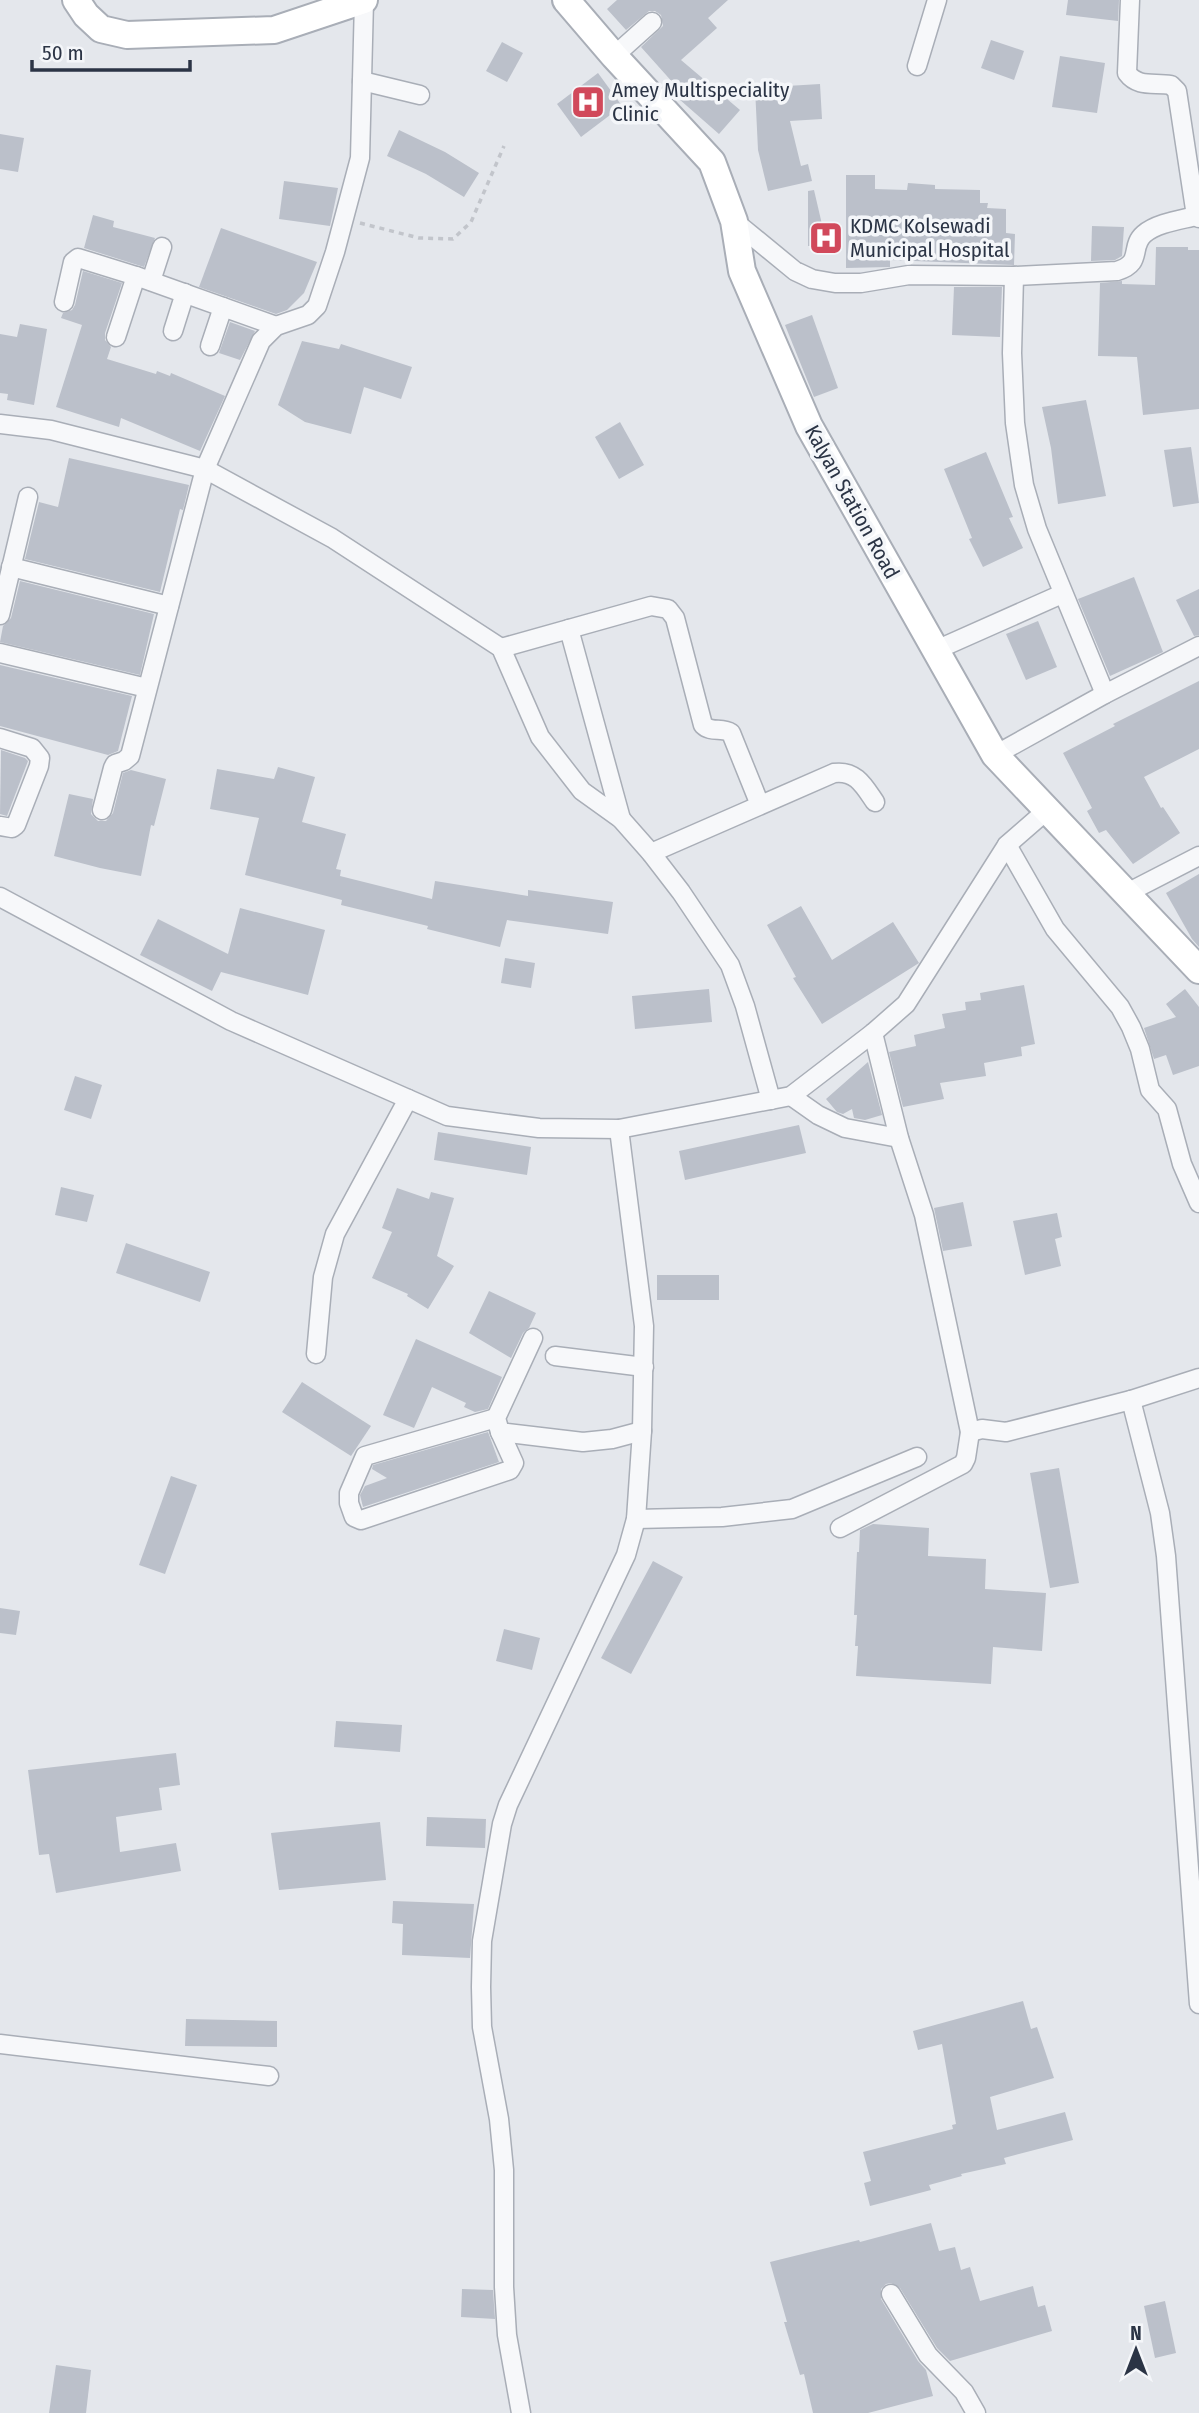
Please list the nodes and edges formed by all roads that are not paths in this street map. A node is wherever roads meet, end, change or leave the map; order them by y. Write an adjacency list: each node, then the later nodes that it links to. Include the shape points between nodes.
1 (76, 0): 5 (street, via 101,29 127,35 274,30)
2 (566, 0): 7 (street, Kalyan Station Road)
3 (937, 0): 8 (street)
4 (1130, 0): 11 (street, via 1127,73 1140,83 1171,85 1177,91)
5 (364, 1): 9 (street)
6 (652, 22): 7 (street)
7 (614, 56): 12 (street, Kalyan Station Road, via 712,162)
8 (917, 66)
9 (362, 81): 10 (street); 19 (street, via 360,158 317,306 309,315)
10 (420, 95)
11 (1198, 217): 14 (street, via 1146,232 1127,268)
12 (734, 221): 14 (street, via 795,271 812,279 861,283 909,275); 33 (street, Kalyan Station Road, via 742,271 809,426)
13 (162, 247): 15 (street)
14 (1014, 276): 27 (street, via 1014,409 1024,485)
15 (144, 278): 16 (street); 17 (street, via 76,258); 21 (street)
16 (186, 293): 18 (street); 20 (street)
17 (64, 302)
18 (223, 307): 19 (street); 22 (street)
19 (276, 326): 24 (street, via 261,341)
20 (173, 331)
21 (116, 337)
22 (210, 346)
23 (0, 424): 24 (street, via 51,430)
24 (205, 469): 28 (street); 32 (street, via 332,538)
25 (28, 497): 26 (street)
26 (11, 568): 28 (street); 29 (street)
27 (1062, 594): 33 (street); 36 (street)
28 (169, 606): 35 (street)
29 (0, 615)
30 (569, 629): 32 (street); 40 (street, via 651,606 673,613 703,725 731,733); 43 (street)
31 (1199, 646): 36 (street)
32 (501, 648): 43 (street, via 540,737 582,791)
33 (936, 650): 38 (street, Kalyan Station Road)
34 (0, 653): 35 (street)
35 (147, 688): 41 (street, via 130,756 115,764)
36 (1105, 694): 38 (street)
37 (0, 738): 44 (street, via 32,748 40,758 16,825)
38 (995, 755): 42 (street, Kalyan Station Road)
39 (874, 802): 40 (street, via 860,781 843,772)
40 (760, 805): 46 (street)
41 (102, 810)
42 (1046, 811): 45 (street); 48 (street, Kalyan Station Road)
43 (621, 819): 46 (street)
44 (0, 827)
45 (1007, 845): 51 (street, via 906,1003); 57 (street, via 1055,929 1120,1007 1131,1027 1150,1090 1167,1109 1182,1164)
46 (650, 853): 54 (street, via 730,965)
47 (1199, 856): 48 (street)
48 (1127, 893): 50 (street, Kalyan Station Road)
49 (0, 897): 53 (street, via 231,1021)
50 (1199, 970)
51 (873, 1033): 52 (street); 56 (street)
52 (791, 1096): 54 (street); 56 (street, via 845,1128)
53 (408, 1099): 55 (street, via 447,1116 539,1128); 59 (street, via 335,1234 323,1277)
54 (771, 1100): 55 (street)
55 (620, 1129): 61 (street, via 642,1303)
56 (899, 1138): 66 (street, via 924,1214)
57 (1199, 1203)
58 (533, 1338): 64 (street)
59 (316, 1354)
60 (555, 1356): 61 (street)
61 (644, 1367): 65 (street)
62 (1199, 1378): 63 (street)
63 (1131, 1400): 66 (street, via 1006,1432); 70 (street, via 1166,1556)
64 (498, 1425): 64 (street, via 514,1463 510,1470 361,1520 354,1517 349,1493 365,1456); 65 (street, via 583,1442)
65 (642, 1431): 68 (street)
66 (970, 1432): 69 (street, via 963,1464)
67 (917, 1457): 68 (street, via 792,1508 722,1517)
68 (636, 1519): 74 (street, via 626,1555 508,1805 482,1941 482,2027 504,2170 507,2335)
69 (840, 1528)
70 (1199, 2004)
71 (0, 2044): 72 (street)
72 (270, 2076)
73 (891, 2294): 75 (street, via 928,2355 964,2392)
74 (522, 2413)
75 (976, 2413)

